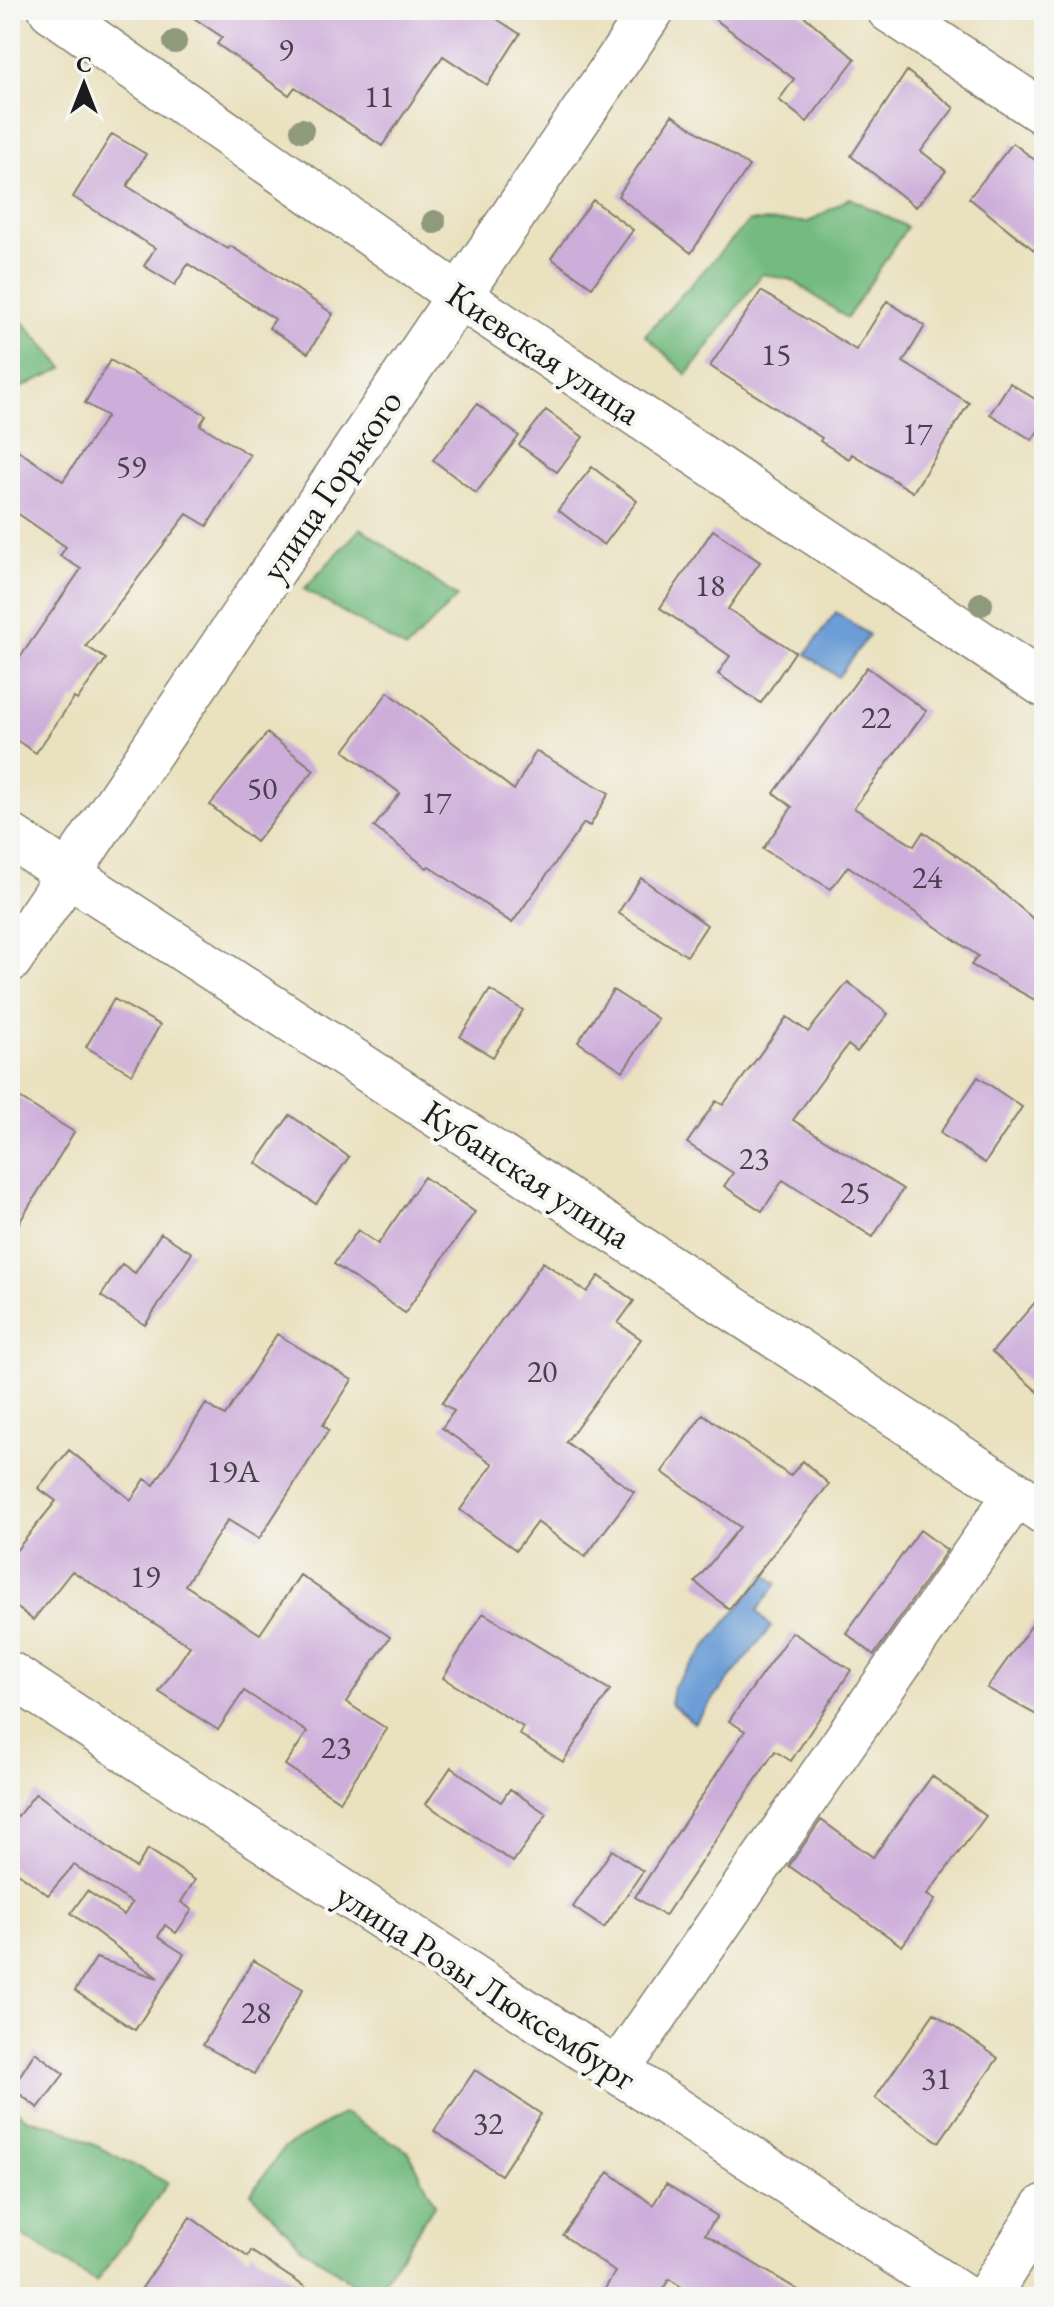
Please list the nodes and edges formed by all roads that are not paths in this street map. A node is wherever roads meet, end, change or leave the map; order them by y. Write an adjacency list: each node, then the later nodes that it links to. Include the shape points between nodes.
1 (51, 10): 5 (street, Киевская улица)
2 (652, 10): 5 (street, улица Горького)
3 (889, 10): 4 (street)
4 (1044, 113)
5 (459, 296): 6 (street, Киевская улица); 8 (street, улица Горького)
6 (1044, 685)
7 (10, 836): 8 (street, Кубанская улица)
8 (66, 873): 9 (street, улица Горького); 10 (street, Кубанская улица)
9 (10, 960)
10 (1030, 1503): 12 (street)
11 (10, 1674): 12 (street, улица Розы Люксембург)
12 (617, 2071): 14 (street, улица Розы Люксембург)
13 (1044, 2207): 15 (street)
14 (963, 2297)
15 (987, 2297)

